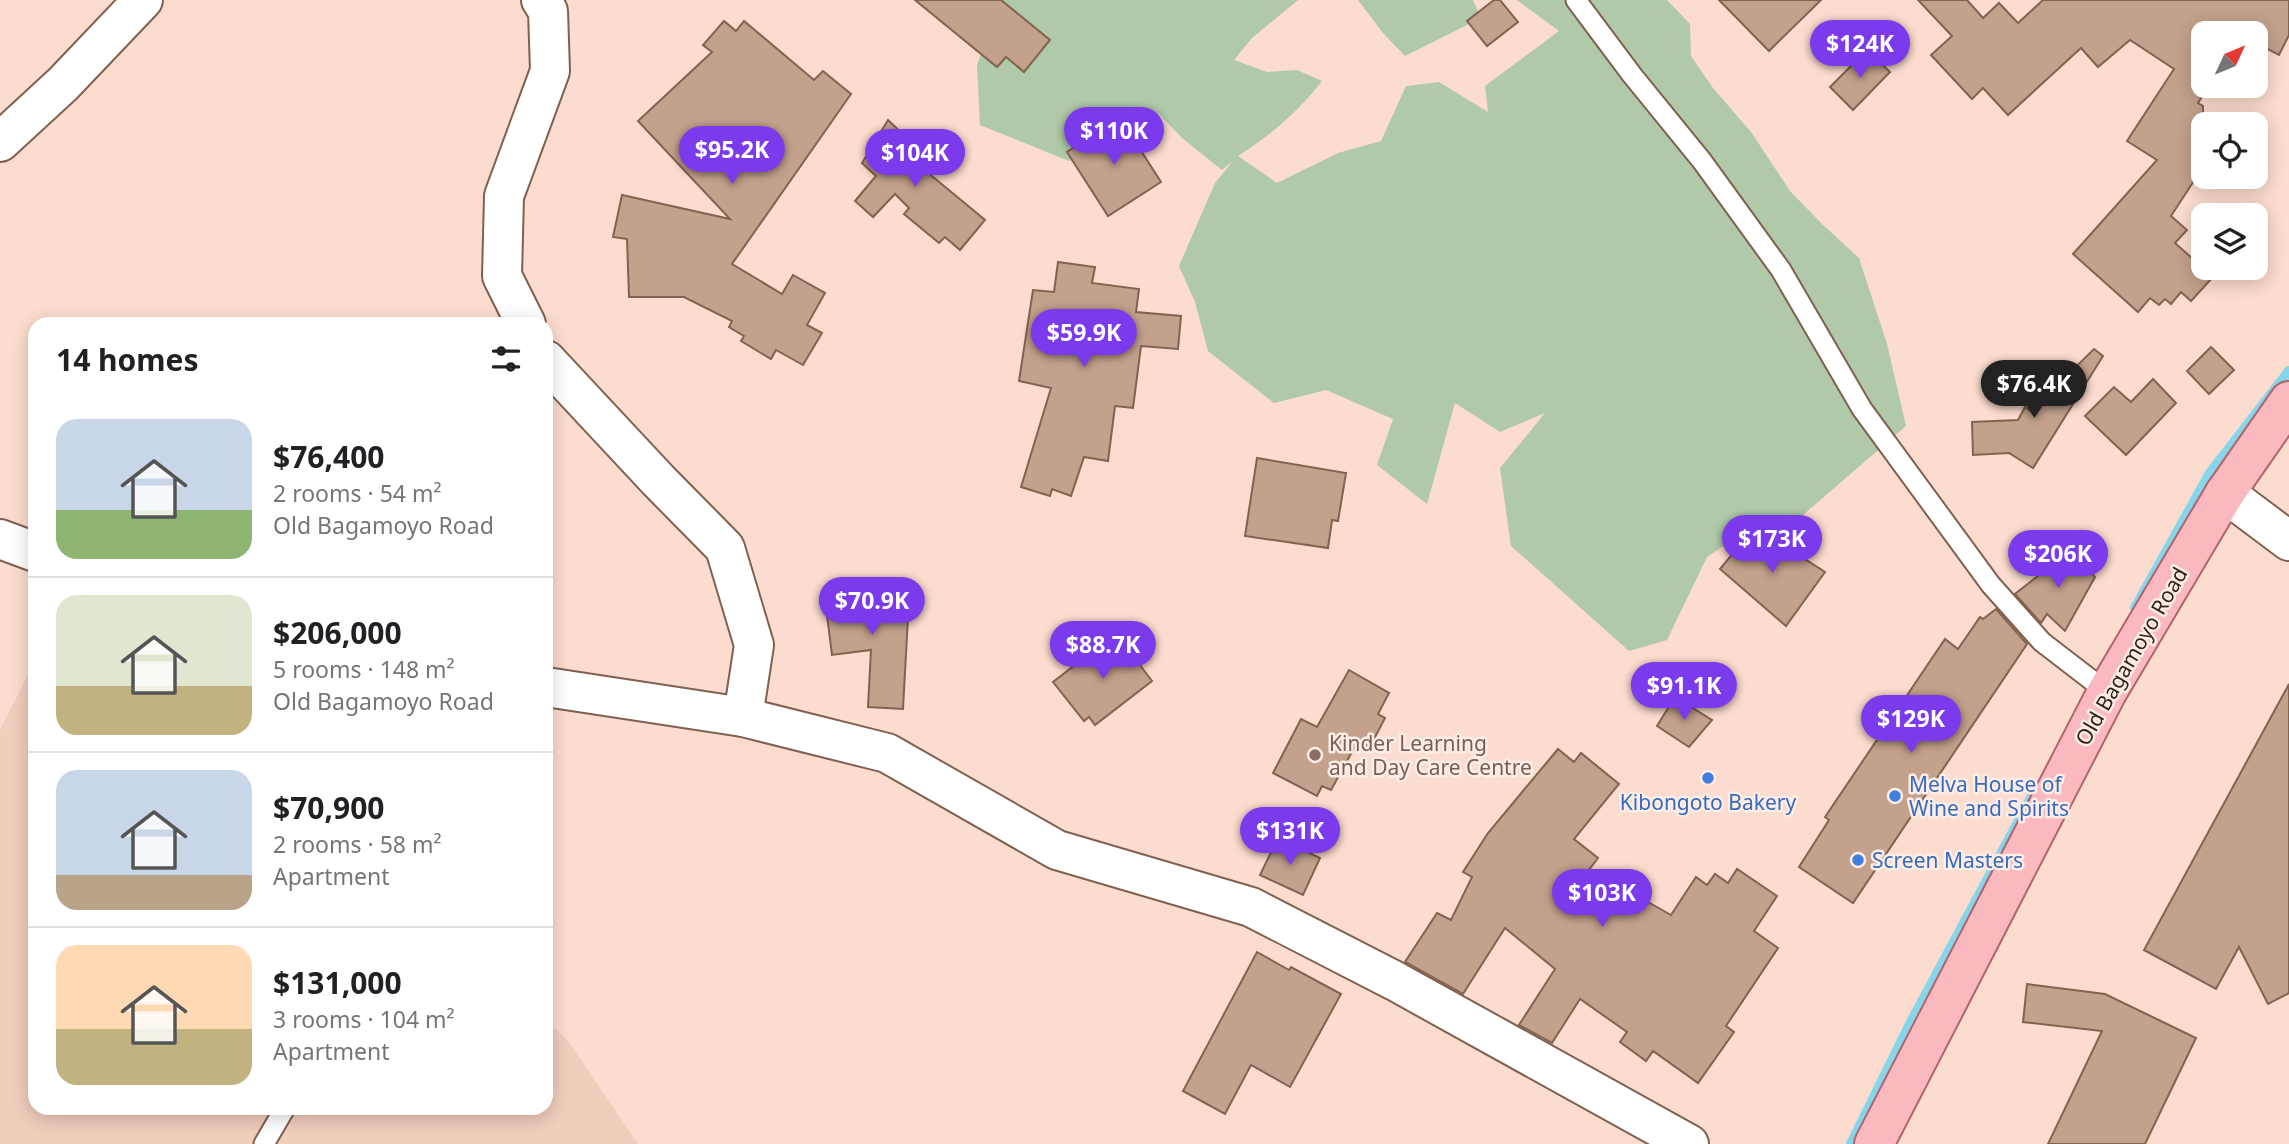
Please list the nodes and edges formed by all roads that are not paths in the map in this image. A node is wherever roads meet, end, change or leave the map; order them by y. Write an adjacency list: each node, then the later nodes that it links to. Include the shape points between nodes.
1 (143, 0): 4 (street, via 64,84)
2 (541, 0): 5 (street, via 548,11 550,71 504,195 502,276)
3 (1576, 0): 13 (lane, via 1755,232 1862,409 1991,585 2042,642)
4 (0, 142)
5 (522, 317)
6 (553, 368): 14 (street, via 725,548 754,645)
7 (2289, 401): 8 (main road, Old Bagamoyo Road)
8 (2225, 493): 10 (street); 13 (main road, Old Bagamoyo Road)
9 (0, 538): 11 (street)
10 (2289, 541)
11 (28, 549)
12 (553, 688): 14 (street)
13 (2107, 692): 18 (main road, Old Bagamoyo Road)
14 (743, 717): 17 (street, via 887,753 1057,850 1251,907)
15 (281, 1115): 16 (lane)
16 (264, 1144)
17 (1689, 1144)
18 (1874, 1144)

